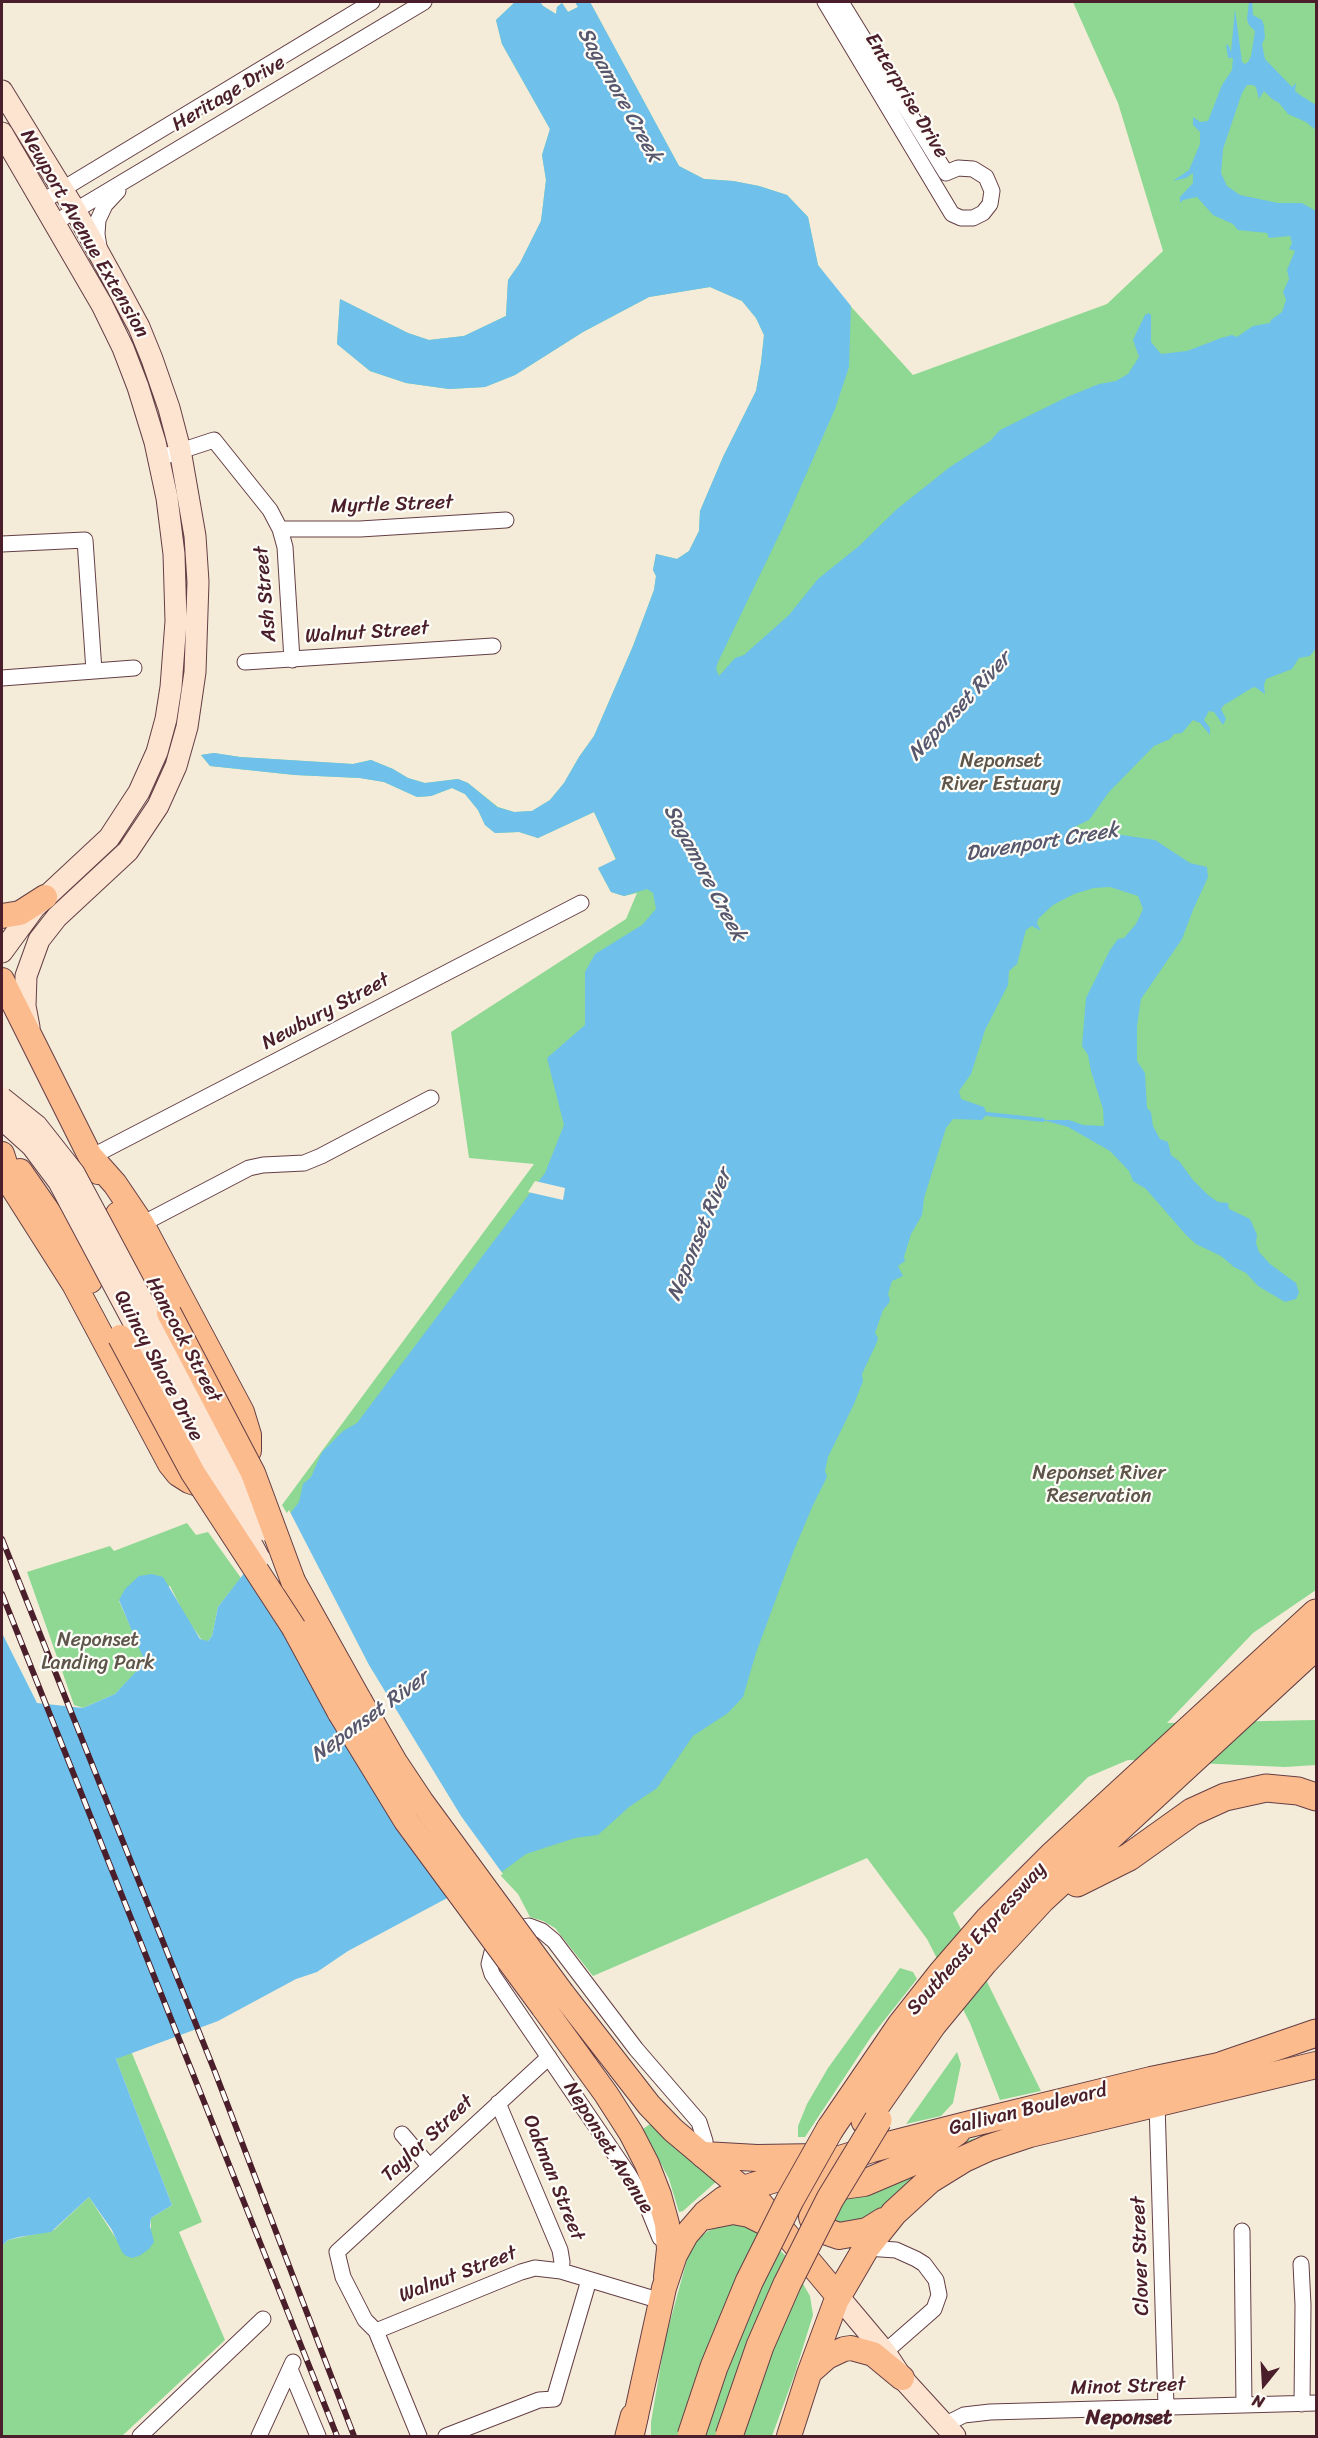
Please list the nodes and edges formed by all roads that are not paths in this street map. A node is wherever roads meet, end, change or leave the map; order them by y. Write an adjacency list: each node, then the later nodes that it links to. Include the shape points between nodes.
1 (372, 2): 8 (street, Heritage Drive)
2 (424, 2): 7 (street, Heritage Drive)
3 (825, 2): 4 (street, Enterprise Drive, via 940,177)
4 (841, 2)
5 (2, 92): 8 (main road, Newport Avenue Extension)
6 (2, 133): 9 (main road, Newport Avenue Extension)
7 (127, 181): 10 (street, Heritage Drive); 12 (street, via 105,205 98,220)
8 (62, 191): 9 (street, Heritage Drive); 10 (main road, Newport Avenue Extension)
9 (43, 201): 11 (main road, Newport Avenue Extension)
10 (75, 210): 11 (street, Heritage Drive); 12 (main road, Newport Avenue Extension)
11 (56, 222): 14 (main road, Newport Avenue Extension, via 123,348)
12 (100, 256): 13 (main road, Newport Avenue Extension, via 148,348)
13 (180, 450): 14 (street); 16 (street, Ash Street, via 214,440 270,510); 30 (main road, Newport Avenue Extension, via 195,536 198,604 195,672 184,743 165,794 128,851 57,917 36,946 25,990)
14 (159, 458): 24 (main road, Newport Avenue Extension, via 171,531 176,597 173,663 163,730 145,782 122,821 100,847)
15 (506, 520): 16 (street, Myrtle Street, via 360,529)
16 (280, 529): 19 (street, Ash Street, via 288,571)
17 (2, 544): 22 (street, via 86,540)
18 (493, 646): 19 (street, Walnut Street)
19 (292, 660): 20 (street, Walnut Street)
20 (245, 662)
21 (134, 668): 22 (street)
22 (94, 671): 23 (street)
23 (2, 678)
24 (45, 897): 26 (main road, via 20,913); 27 (main road, Newport Avenue Extension)
25 (581, 903): 36 (street, Newbury Street)
26 (2, 916)
27 (2, 952)
28 (2, 980): 30 (main road, Hancock Street)
29 (2, 1020): 30 (main road, via 20,1027)
30 (32, 1039): 36 (main road, Hancock Street)
31 (2, 1098): 40 (main road, Quincy Shore Drive, bridge, via 45,1135 74,1173)
32 (431, 1098): 38 (street, via 321,1156 304,1163 249,1168)
33 (2, 1119): 42 (main road, Quincy Shore Drive, bridge, via 32,1146 65,1192)
34 (2, 1141): 39 (main road, via 63,1233)
35 (2, 1154): 39 (main road, via 13,1188)
36 (91, 1157): 38 (main road); 40 (main road, Hancock Street, bridge, via 253,1473)
37 (2, 1198): 39 (main road, via 34,1247)
38 (142, 1224): 39 (main road, via 242,1412 249,1442 244,1460 223,1477 206,1484 178,1474)
39 (114, 1342): 42 (main road, bridge)
40 (293, 1581): 46 (main road, Hancock Street)
41 (1317, 1613): 49 (highway, Southeast Expressway, via 1060,1848)
42 (294, 1628): 46 (main road)
43 (1317, 1628): 49 (highway, via 1060,1864)
44 (1317, 1646): 49 (highway)
45 (1317, 1662): 48 (highway, Southeast Expressway)
46 (350, 1707): 61 (main road, bridge, via 389,1752 562,1993 649,2105); 71 (main road, Neponset Avenue, bridge, via 369,1764 406,1821 631,2133 647,2164 667,2224)
47 (1317, 1797): 48 (highway, via 1266,1788 1225,1797 1192,1812 1129,1857)
48 (1077, 1883): 49 (highway, Southeast Expressway)
49 (981, 1955): 50 (highway, Southeast Expressway); 50 (highway, Southeast Expressway)
50 (930, 2016): 58 (highway, Southeast Expressway); 58 (highway, Southeast Expressway, via 874,2062)
51 (1317, 2033): 54 (highway)
52 (549, 2057): 55 (street, Taylor Street); 61 (street, Neponset Avenue, via 490,1969 494,1946 512,1929 522,1926 536,1927 554,1941 636,2049 694,2116 704,2134); 71 (street, Neponset Avenue, via 643,2197 661,2241)
53 (1315, 2062): 54 (highway, Gallivan Boulevard); 56 (highway, Gallivan Boulevard)
54 (1223, 2065): 57 (highway, Gallivan Boulevard)
55 (498, 2103): 62 (street, Taylor Street); 70 (street, Oakman Street, via 560,2250)
56 (1157, 2103): 64 (highway, Gallivan Boulevard, via 988,2148 930,2180); 82 (street, Clover Street)
57 (970, 2124): 60 (highway, Gallivan Boulevard); 64 (highway, via 918,2160 864,2183 824,2191 812,2217 821,2231 846,2236 867,2230)
58 (854, 2125): 90 (highway, Southeast Expressway, bridge, via 790,2200 749,2282); 91 (highway, via 781,2246 742,2329); 92 (highway, via 777,2279); 93 (highway, Southeast Expressway, bridge, via 830,2199 760,2346)
59 (402, 2134): 62 (street)
60 (872, 2149): 61 (highway, via 789,2158); 63 (highway, Gallivan Boulevard)
61 (704, 2155): 63 (main road)
62 (429, 2166): 76 (street, Taylor Street, via 337,2252 340,2269 364,2320)
63 (743, 2189): 65 (main road, via 723,2199); 68 (main road)
64 (894, 2213): 67 (highway, Gallivan Boulevard)
65 (699, 2219): 68 (main road, via 725,2213 749,2215 774,2227); 71 (main road, via 680,2244)
66 (1242, 2231): 81 (street)
67 (866, 2248): 73 (highway, Gallivan Boulevard); 77 (street, via 896,2250 924,2264 936,2280 939,2295 934,2308)
68 (799, 2249): 73 (main road)
69 (1301, 2264): 80 (street)
70 (561, 2271): 72 (street, Walnut Street); 76 (street, Walnut Street, via 528,2269)
71 (666, 2277): 74 (main road)
72 (589, 2280): 74 (street, Walnut Street); 89 (street, via 554,2399 539,2400)
73 (838, 2296): 77 (main road); 78 (main road)
74 (661, 2301): 84 (main road)
75 (263, 2319): 85 (street)
76 (376, 2331): 88 (street)
77 (885, 2352): 79 (main road)
78 (809, 2374): 79 (main road, via 827,2357 851,2348 865,2350); 94 (main road)
79 (902, 2378): 83 (main road)
80 (1309, 2403): 81 (street, Minot Street)
81 (1244, 2405): 82 (street, Minot Street)
82 (1166, 2407): 83 (street, Minot Street, via 981,2412 957,2417)
83 (949, 2431)
84 (633, 2432)
85 (140, 2436)
86 (259, 2436): 87 (street, via 292,2365)
87 (318, 2436)
88 (419, 2436)
89 (446, 2436)
90 (691, 2436)
91 (702, 2436)
92 (716, 2436)
93 (729, 2436)
94 (789, 2436)

